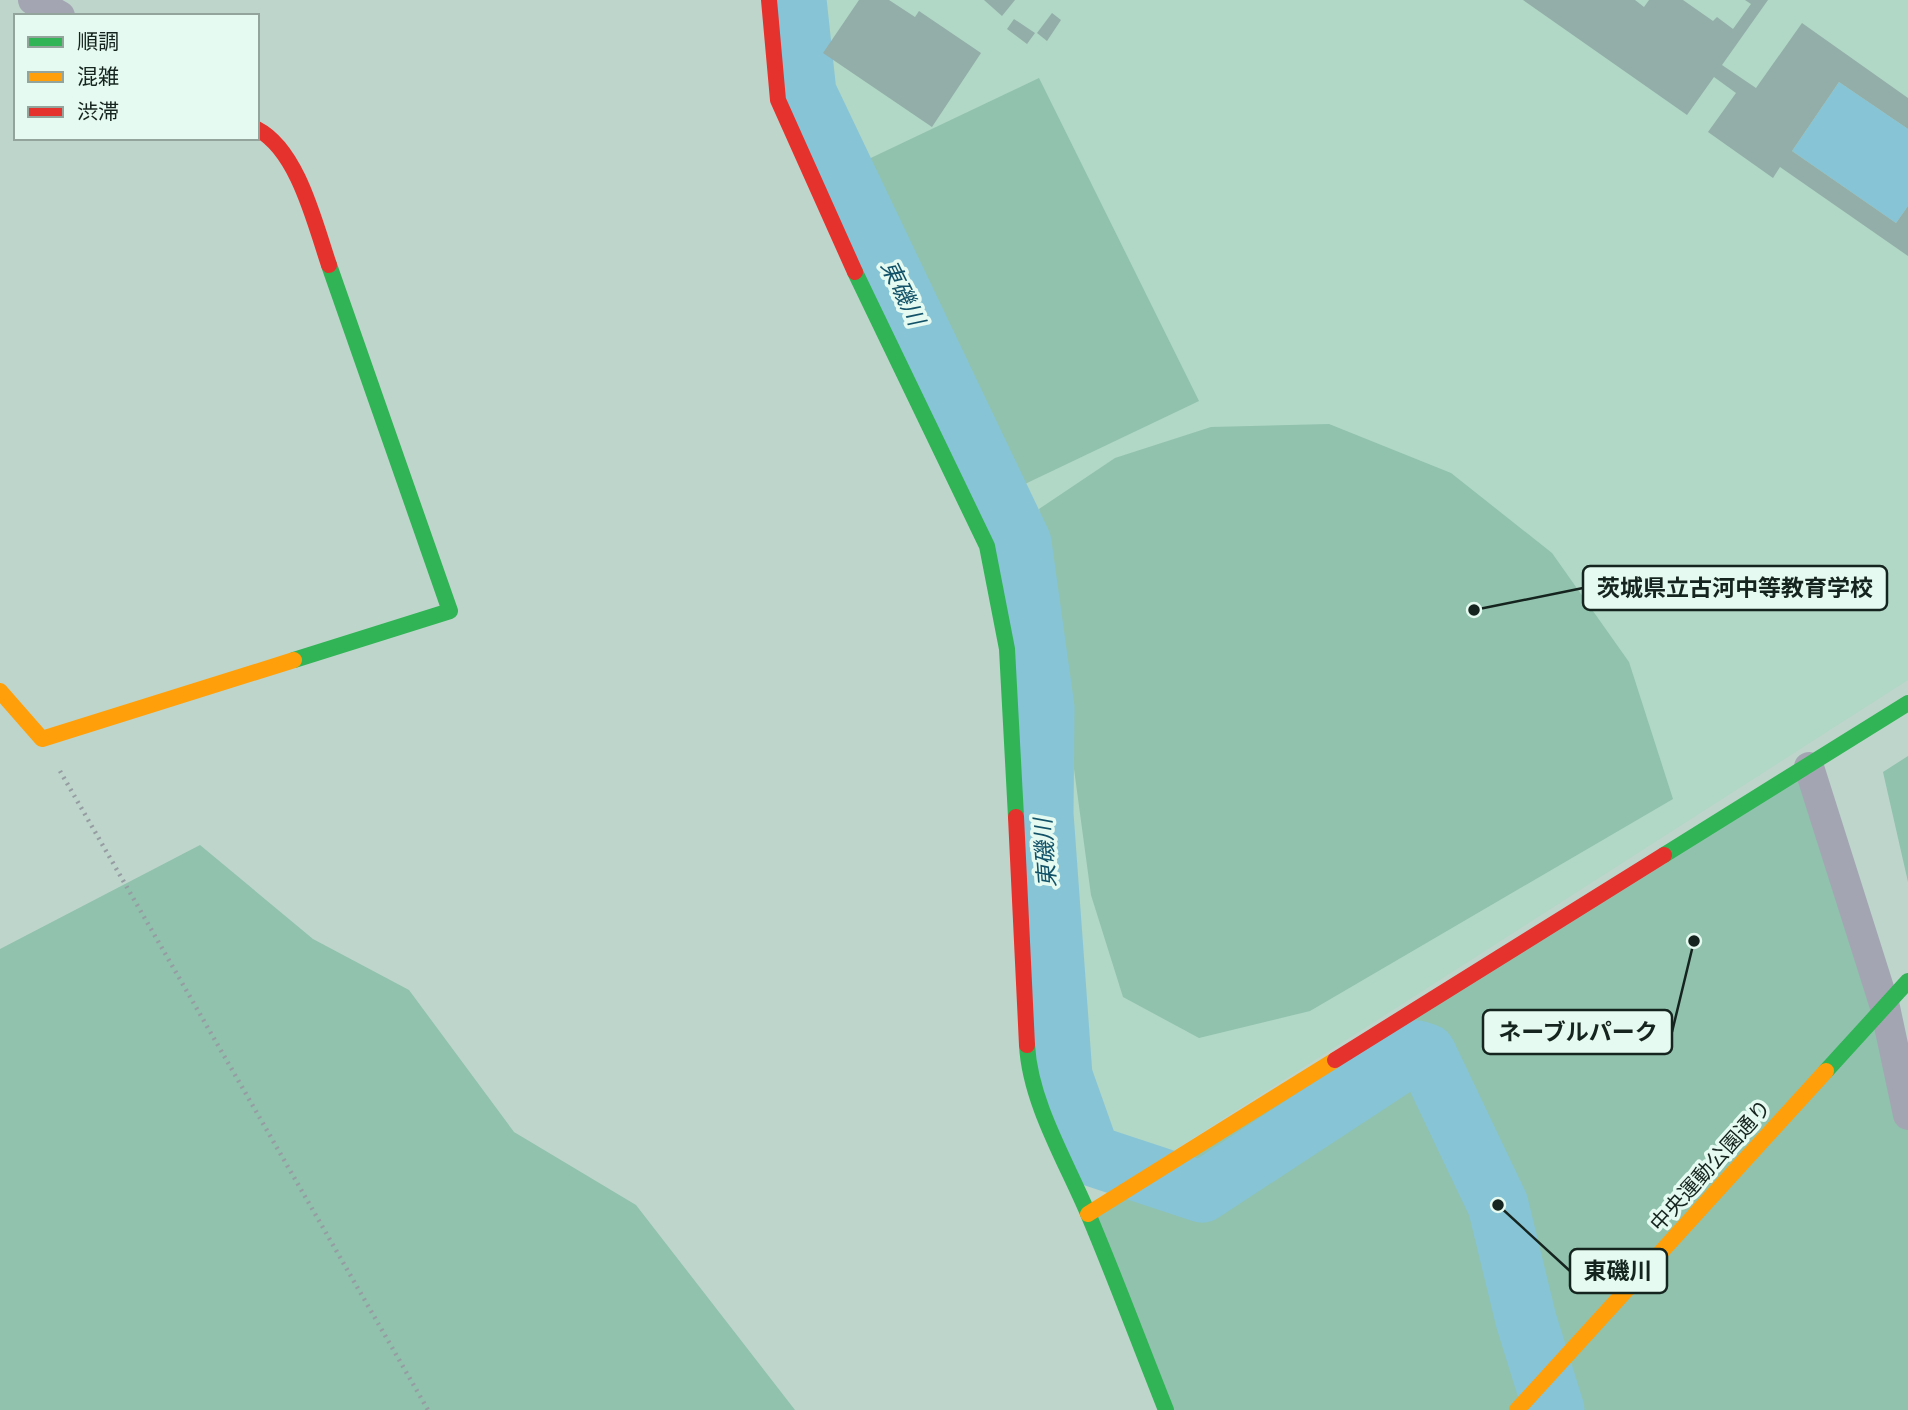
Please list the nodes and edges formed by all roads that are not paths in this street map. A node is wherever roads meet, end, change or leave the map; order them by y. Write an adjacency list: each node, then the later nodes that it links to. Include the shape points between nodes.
1 (33, 0): 3 (street)
2 (769, 0): 11 (street, via 778,100 841,244 987,546 1007,649 1028,1061 1055,1143)
3 (57, 14)
4 (259, 130): 5 (street, via 296,172 450,611 42,740)
5 (0, 691)
6 (1908, 703): 7 (street)
7 (1809, 767): 9 (street); 11 (street)
8 (1908, 981): 9 (street, 中央運動公園通り)
9 (1885, 1007): 10 (street); 13 (street, 中央運動公園通り)
10 (1908, 1115)
11 (1088, 1214): 12 (street)
12 (1166, 1410)
13 (1517, 1410)

